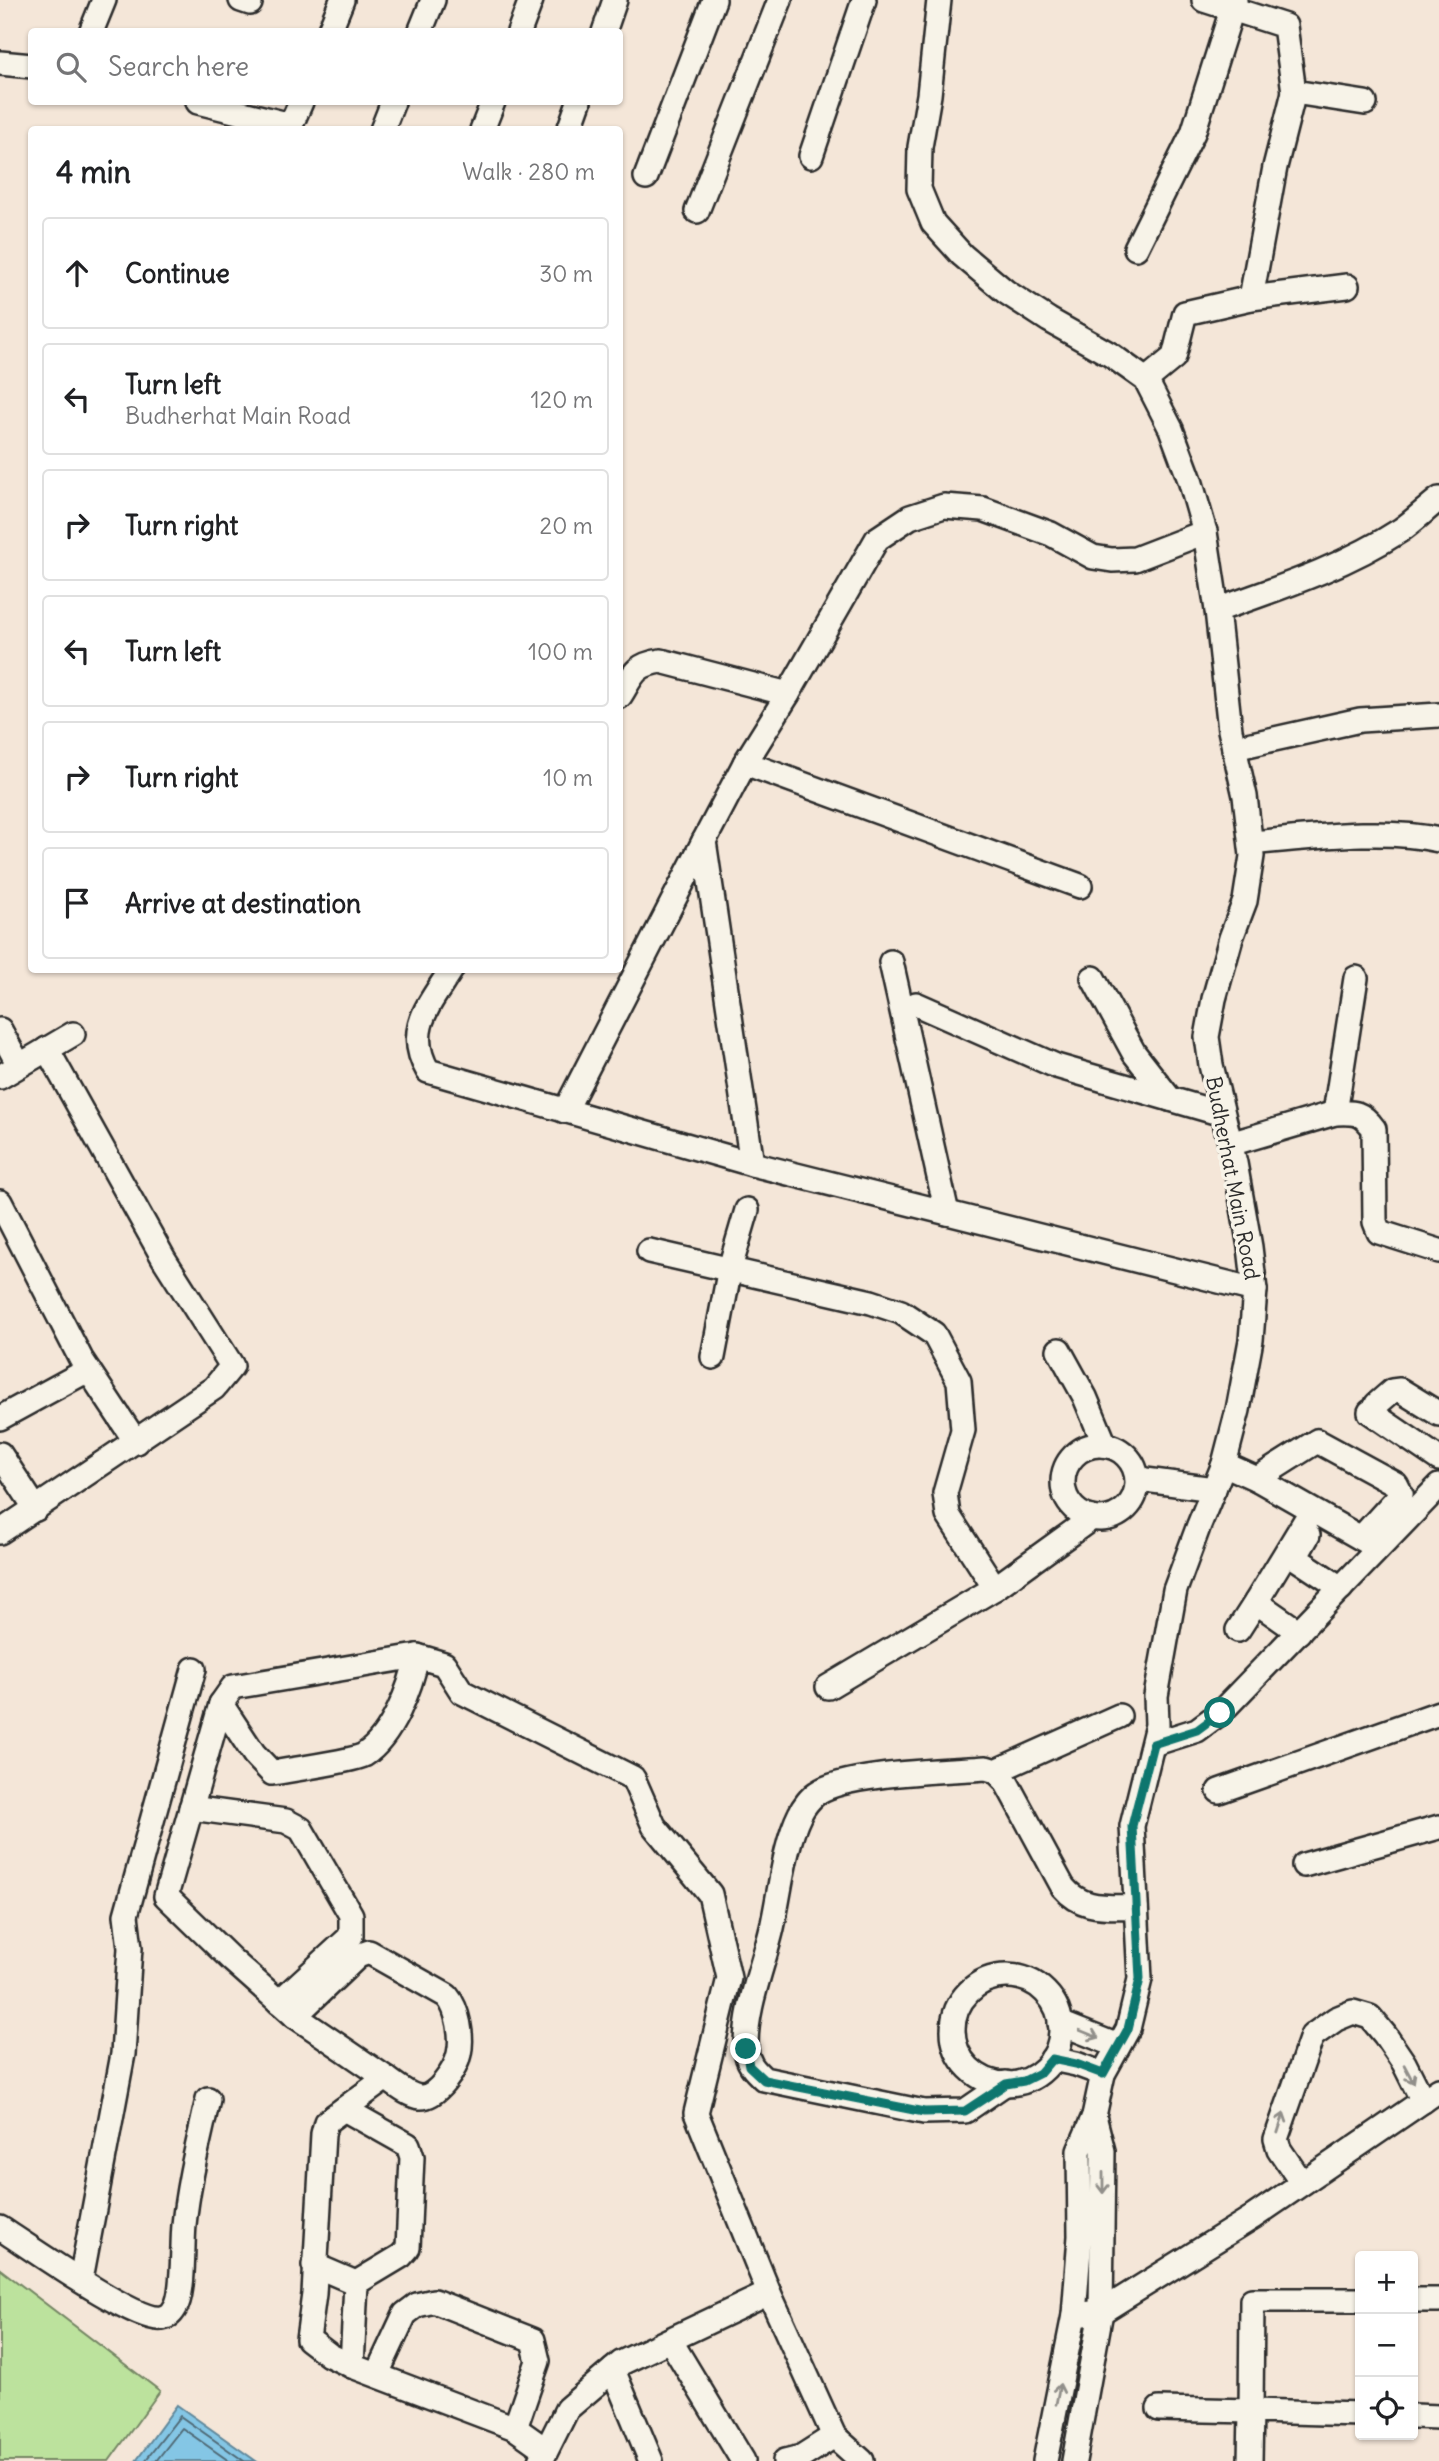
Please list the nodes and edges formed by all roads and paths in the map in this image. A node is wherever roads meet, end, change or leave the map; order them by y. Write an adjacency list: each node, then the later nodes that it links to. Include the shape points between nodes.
1 (104, 0): 12 (street)
2 (342, 0): 13 (street)
3 (433, 0): 14 (street)
4 (531, 0): 15 (street)
5 (615, 0): 16 (street)
6 (714, 0): 30 (street)
7 (780, 0): 31 (street)
8 (864, 0): 29 (street)
9 (939, 0): 35 (street, Budherhat Main Road, via 920,147 919,189 933,223 1006,292)
10 (1204, 0): 11 (street)
11 (1233, 5): 19 (street, via 1285,26); 32 (street, via 1193,133)
12 (93, 28)
13 (331, 28)
14 (422, 28)
15 (520, 28)
16 (605, 28)
17 (0, 63): 18 (street)
18 (28, 66)
19 (1294, 92): 20 (street); 34 (street)
20 (1365, 103)
21 (210, 105): 22 (street, via 291,125)
22 (300, 105)
23 (392, 105): 26 (street)
24 (492, 105): 27 (street)
25 (578, 105): 28 (street)
26 (384, 126)
27 (484, 126)
28 (570, 126)
29 (811, 156)
30 (646, 177)
31 (697, 211)
32 (1136, 248)
33 (1347, 286): 34 (street)
34 (1251, 299): 35 (street, via 1185,313 1174,357)
35 (1146, 380): 37 (street, Budherhat Main Road, via 1171,429)
36 (1439, 499): 38 (street, via 1401,530 1359,553 1304,580)
37 (1205, 532): 38 (street, Budherhat Main Road); 40 (street, via 1135,559 1112,560 1093,557 1051,534 983,509 944,506 910,517 877,539)
38 (1217, 610): 42 (street, Budherhat Main Road)
39 (623, 691): 40 (street, via 636,669 661,661)
40 (788, 694): 43 (street)
41 (1439, 715): 42 (street, via 1360,720)
42 (1234, 748): 46 (street, Budherhat Main Road)
43 (745, 764): 45 (street); 47 (street)
44 (1439, 840): 46 (street, via 1383,835)
45 (704, 841): 58 (street); 62 (street)
46 (1261, 842): 60 (street, Budherhat Main Road, via 1252,856 1245,901 1217,987 1207,1037)
47 (1080, 886)
48 (891, 962): 65 (street)
49 (449, 973): 58 (street, via 420,1019 418,1044 428,1071)
50 (1093, 978): 57 (street, via 1134,1053)
51 (1356, 978): 59 (street)
52 (916, 1004): 57 (street, via 1056,1066)
53 (0, 1030): 56 (street)
54 (73, 1034): 55 (street)
55 (47, 1049): 56 (street); 75 (street, via 164,1259 232,1366 214,1388)
56 (9, 1071)
57 (1170, 1099): 60 (street)
58 (565, 1111): 62 (street)
59 (1335, 1113): 61 (street); 67 (street, via 1352,1112 1366,1118 1374,1129 1375,1222 1379,1232)
60 (1222, 1114): 61 (street, Budherhat Main Road)
61 (1230, 1144): 69 (street, Budherhat Main Road)
62 (752, 1164): 65 (street)
63 (0, 1202): 72 (street)
64 (747, 1210): 68 (street)
65 (947, 1213): 69 (street)
66 (649, 1251): 68 (street)
67 (1439, 1251)
68 (730, 1268): 71 (street); 88 (street, via 871,1302 901,1312 934,1334 958,1381 963,1430 945,1493 948,1515)
69 (1255, 1290): 79 (street, Budherhat Main Road, via 1251,1340)
70 (1059, 1350): 76 (street, via 1086,1397)
71 (713, 1357)
72 (88, 1370): 74 (street); 75 (street)
73 (1439, 1414): 78 (street, via 1400,1390 1392,1391 1373,1408)
74 (0, 1418)
75 (136, 1442): 84 (street)
76 (1104, 1445): 80 (street, via 1127,1457); 85 (street, via 1080,1451 1071,1459 1063,1482 1071,1505)
77 (0, 1454): 84 (street)
78 (1439, 1459)
79 (1224, 1464): 81 (street); 82 (street, Budherhat Main Road)
80 (1138, 1479): 82 (street); 85 (street, via 1125,1510)
81 (1257, 1479): 87 (street); 87 (street, via 1317,1441 1396,1484 1401,1494)
82 (1214, 1489): 99 (street, Budherhat Main Road, via 1175,1590 1156,1696)
83 (1438, 1490): 87 (street)
84 (36, 1509): 86 (street)
85 (1092, 1518): 88 (street)
86 (0, 1532)
87 (1370, 1543): 89 (street)
88 (995, 1588): 95 (street)
89 (1341, 1588): 90 (street, via 1297,1559 1310,1522); 92 (street)
90 (1256, 1602): 91 (street); 92 (street)
91 (1238, 1630)
92 (1299, 1632): 99 (street, via 1220,1713 1188,1733)
93 (417, 1656): 96 (street, via 233,1687); 96 (street, via 413,1677 386,1733 363,1756 272,1773); 124 (street, via 444,1664 462,1692 633,1778 654,1826 709,1894 729,1978 696,2113)
94 (194, 1669): 122 (street, via 126,1915 130,1948 123,2054)
95 (828, 1687)
96 (221, 1704): 102 (street)
97 (1439, 1713): 101 (street)
98 (1119, 1716): 100 (street)
99 (1153, 1744): 105 (street, Budherhat Main Road, via 1132,1826)
100 (996, 1771): 105 (street, via 1006,1780 1073,1898 1088,1905); 112 (street, via 986,1768 859,1779 816,1793 800,1812 790,1846 750,2010 746,2049 749,2066 764,2080 924,2112 965,2111)
101 (1219, 1791)
102 (191, 1808): 106 (street, via 166,1896); 106 (street, via 286,1821 301,1829 351,1915 351,1936)
103 (1439, 1827): 104 (street)
104 (1304, 1865)
105 (1136, 1907): 108 (street, Budherhat Main Road, via 1140,1979 1128,2029)
106 (287, 2009): 111 (street); 111 (street, via 369,1952 447,1996 454,2005 459,2054 445,2081 431,2095 419,2097)
107 (1060, 2023): 108 (street, one-way to 108); 109 (street, via 1059,2044); 112 (street, via 1049,1995 1018,1977 983,1981 968,1992 953,2024 954,2042 973,2072)
108 (1118, 2046): 110 (street, Budherhat Main Road)
109 (1052, 2059): 110 (street); 112 (street, via 1040,2073)
110 (1103, 2074): 116 (street, Budherhat Main Road)
111 (386, 2078): 115 (street)
112 (1006, 2084)
113 (1431, 2095): 119 (street); 119 (street, one-way to 113, via 1276,2139 1312,2036 1336,2018 1353,2012 1370,2017)
114 (208, 2099): 122 (street, via 191,2174 178,2302 172,2314 150,2317)
115 (344, 2109): 121 (street, via 326,2122 323,2134); 123 (street, via 408,2145 412,2157 408,2248)
116 (1094, 2116): 117 (street); 118 (street, Budherhat Main Road)
117 (1079, 2151): 118 (street); 129 (street, via 1080,2236)
118 (1103, 2151): 128 (street, Budherhat Main Road, one-way to 128)
119 (1302, 2183): 128 (street)
120 (0, 2228): 122 (street)
121 (314, 2264): 123 (street); 131 (street, via 308,2339)
122 (82, 2279)
123 (356, 2283): 131 (street)
124 (769, 2293): 130 (street); 140 (street)
125 (1355, 2300): 135 (street, via 1252,2300)
126 (1418, 2300): 127 (street)
127 (1439, 2300)
128 (1101, 2312): 129 (street); 147 (street, Budherhat Main Road)
129 (1073, 2315): 146 (street, one-way to 129)
130 (670, 2340): 132 (street); 143 (street)
131 (352, 2366): 133 (street)
132 (612, 2370): 141 (street, via 567,2409); 142 (street)
133 (377, 2374): 139 (street); 139 (street, via 405,2314 434,2301 447,2306 533,2340 538,2361)
134 (1159, 2409): 135 (street)
135 (1251, 2410): 136 (street); 148 (street)
136 (1355, 2414)
137 (1418, 2416): 138 (street)
138 (1439, 2417)
139 (515, 2428): 141 (street)
140 (834, 2436): 144 (street, via 801,2457); 145 (street)
141 (543, 2456)
142 (651, 2461)
143 (743, 2461)
144 (785, 2461)
145 (862, 2461)
146 (1045, 2461)
147 (1074, 2461)
148 (1250, 2461)

